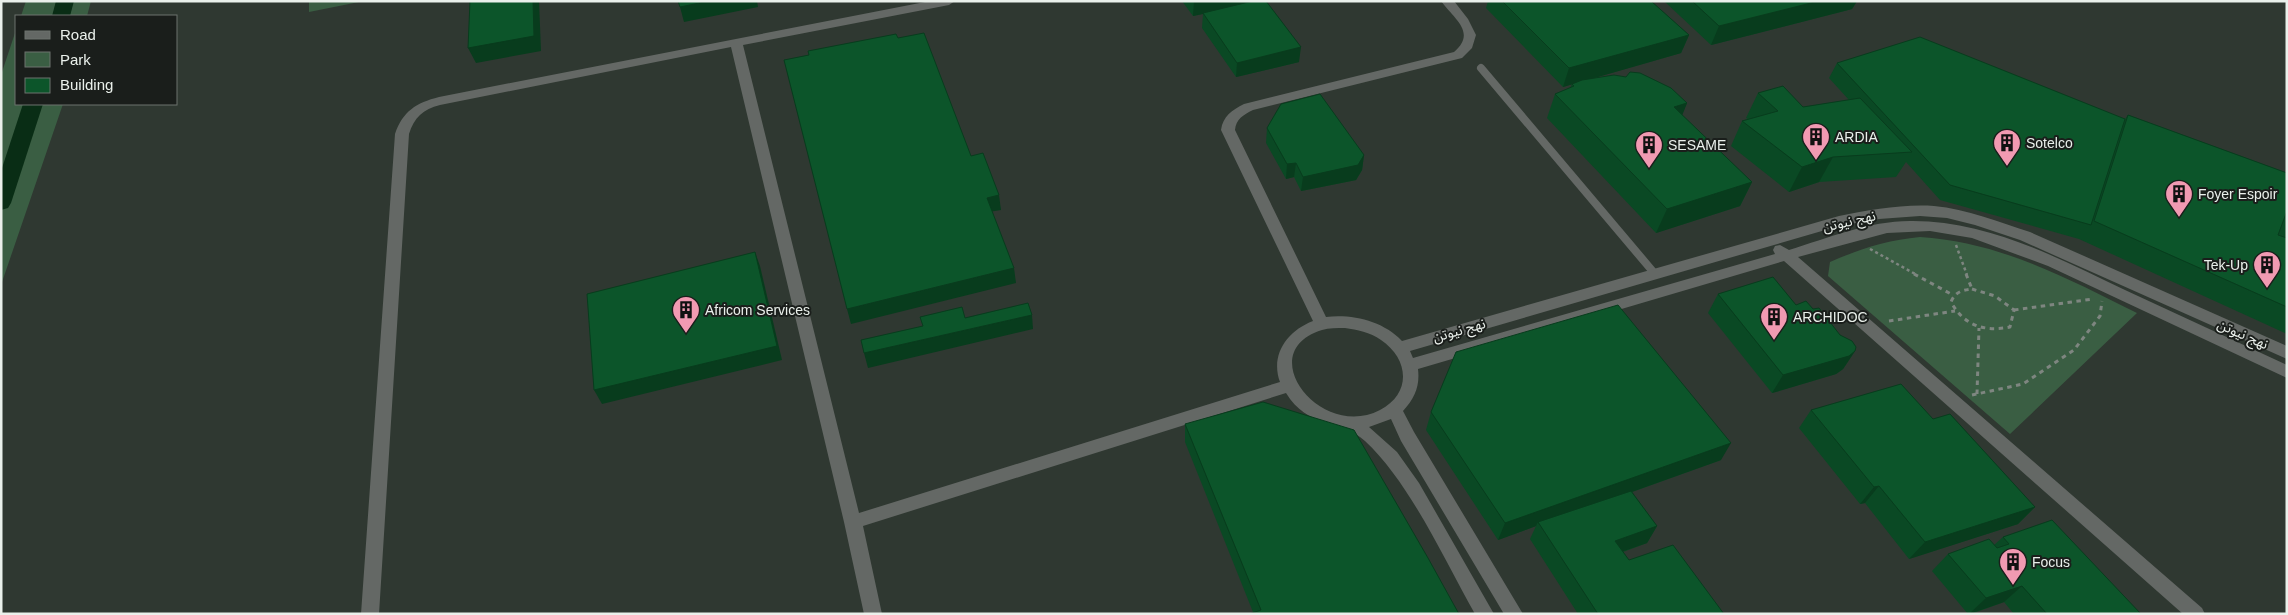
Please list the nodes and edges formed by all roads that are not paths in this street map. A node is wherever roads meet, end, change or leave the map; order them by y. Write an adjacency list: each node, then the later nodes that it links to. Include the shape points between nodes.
1 (950, 1): 3 (street)
2 (1447, 1): 10 (street, via 1468,26 1472,38 1468,48 1458,55 1249,107 1228,122 1228,130)
3 (736, 43): 18 (street); 19 (street, via 439,101 410,114 405,121)
4 (1481, 68): 9 (lane)
5 (1929, 212): 6 (street); 7 (street, نهج نيوتن, via 1876,214); 12 (street, نهج نيوتن, via 1984,222 2033,240)
6 (1944, 227): 8 (street, نهج نيوتن, via 1887,228); 14 (street, نهج نيوتن, via 1983,236 2053,262)
7 (1770, 241): 8 (street); 9 (street, نهج نيوتن)
8 (1786, 255): 13 (street, نهج نيوتن); 23 (street)
9 (1655, 274): 11 (street, نهج نيوتن)
10 (1322, 324): 11 (street, via 1346,322 1370,327 1390,338); 15 (street, via 1302,333 1288,348 1283,366)
11 (1399, 348): 13 (street)
12 (2287, 353)
13 (1409, 365): 16 (street, via 1412,374 1408,394)
14 (2287, 372)
15 (1288, 386): 17 (street, via 1302,404 1324,416); 18 (street)
16 (1395, 410): 17 (street, via 1374,420); 22 (street, via 1407,436)
17 (1349, 422): 21 (street, via 1369,435 1391,457 1413,488)
18 (853, 522): 20 (street)
19 (370, 614)
20 (873, 614)
21 (1485, 614)
22 (1514, 614)
23 (2196, 614)

